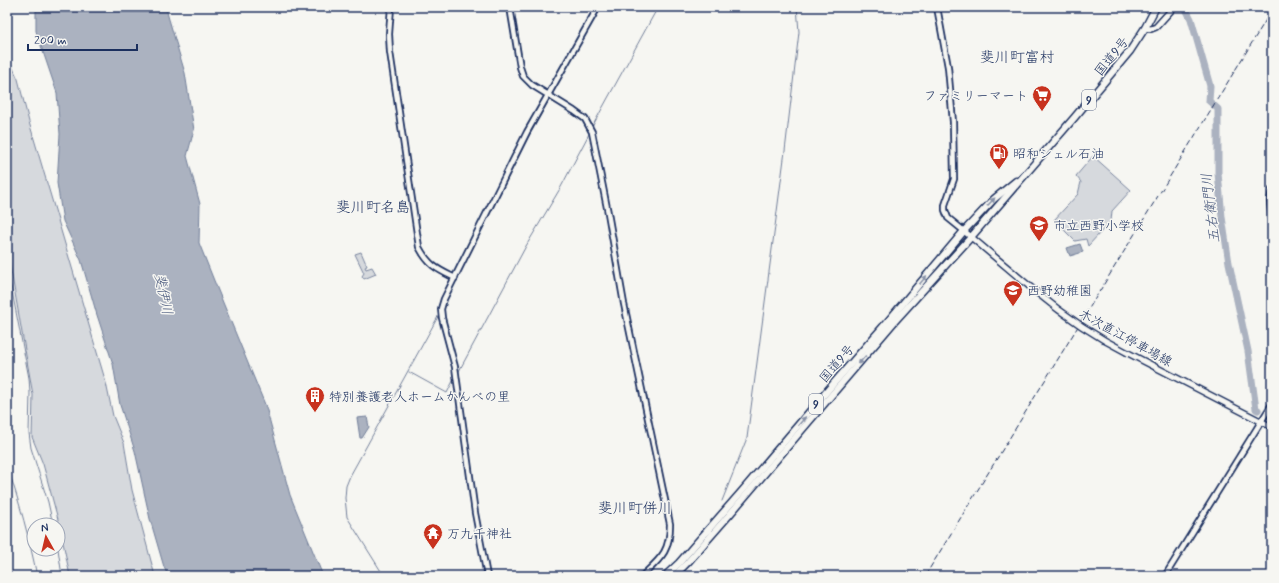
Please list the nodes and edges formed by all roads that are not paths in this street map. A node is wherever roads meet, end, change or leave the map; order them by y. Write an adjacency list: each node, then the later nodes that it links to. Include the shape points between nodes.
1 (391, 7): 14 (street, via 390,52 419,247 432,266)
2 (510, 7): 8 (street, via 520,67 532,85)
3 (598, 7): 8 (street)
4 (937, 7): 12 (street, via 948,67 953,132 954,179 944,210 948,218)
5 (1156, 7): 7 (highway, 国道9号 / 9)
6 (1174, 7): 7 (main road, via 1156,27)
7 (1145, 28): 9 (highway, 国道9号 / 9, via 1130,51)
8 (548, 96): 14 (street, via 527,132); 19 (street, via 574,111 585,120 592,132 624,304 670,524 666,550 659,561)
9 (1030, 170): 12 (highway, 国道9号 / 9, one-way to 9, via 994,198); 13 (highway, 国道9号 / 9)
10 (1272, 190): 11 (street)
11 (1272, 223)
12 (964, 231): 13 (main road, 木次直江停車場線); 20 (highway, 国道9号 / 9, one-way to 12, via 743,490)
13 (972, 236): 16 (main road, 木次直江停車場線, bridge, via 1085,330); 21 (highway, 国道9号 / 9, one-way to 21)
14 (455, 278): 18 (street, via 441,309 455,367 475,513)
15 (1272, 404): 16 (street)
16 (1260, 421): 17 (main road, 木次直江停車場線); 22 (street)
17 (1272, 427)
18 (487, 576)
19 (642, 576)
20 (665, 576)
21 (674, 576)
22 (1165, 576)

